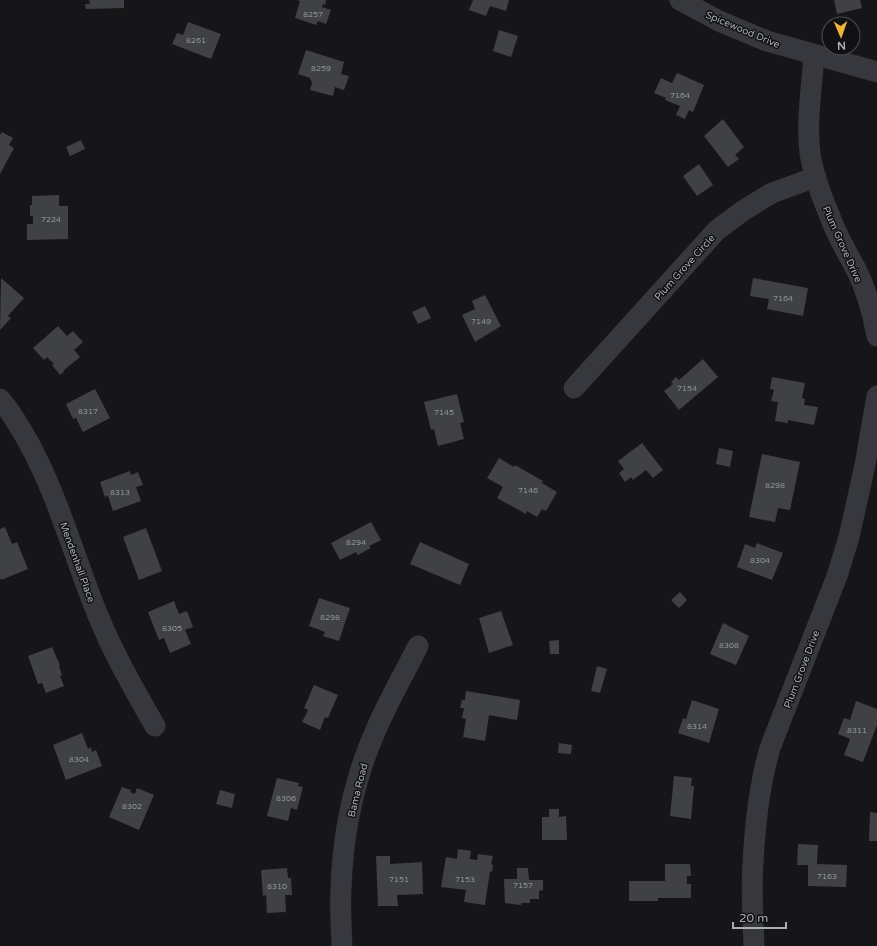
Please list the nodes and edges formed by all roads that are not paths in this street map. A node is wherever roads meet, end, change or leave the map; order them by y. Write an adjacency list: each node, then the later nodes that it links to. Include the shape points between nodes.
1 (680, 0): 2 (street, Spicewood Drive, via 719,21 767,41)
2 (814, 55): 3 (street, Spicewood Drive); 4 (street, Plum Grove Drive, via 808,129 810,154)
3 (877, 72)
4 (816, 176): 5 (street, Plum Grove Drive, via 829,216 857,271); 6 (street, Plum Grove Circle, via 772,193 717,230)
5 (877, 336)
6 (574, 388)
7 (877, 396): 12 (street, Plum Grove Drive, via 849,537 837,576 770,748 762,776 752,864)
8 (0, 399): 10 (street, Mendenhall Place, via 10,410 33,450 97,614 117,659)
9 (418, 646): 11 (street, Bama Road, via 378,725 362,765 351,807 342,881)
10 (155, 726)
11 (342, 946)
12 (754, 946)

